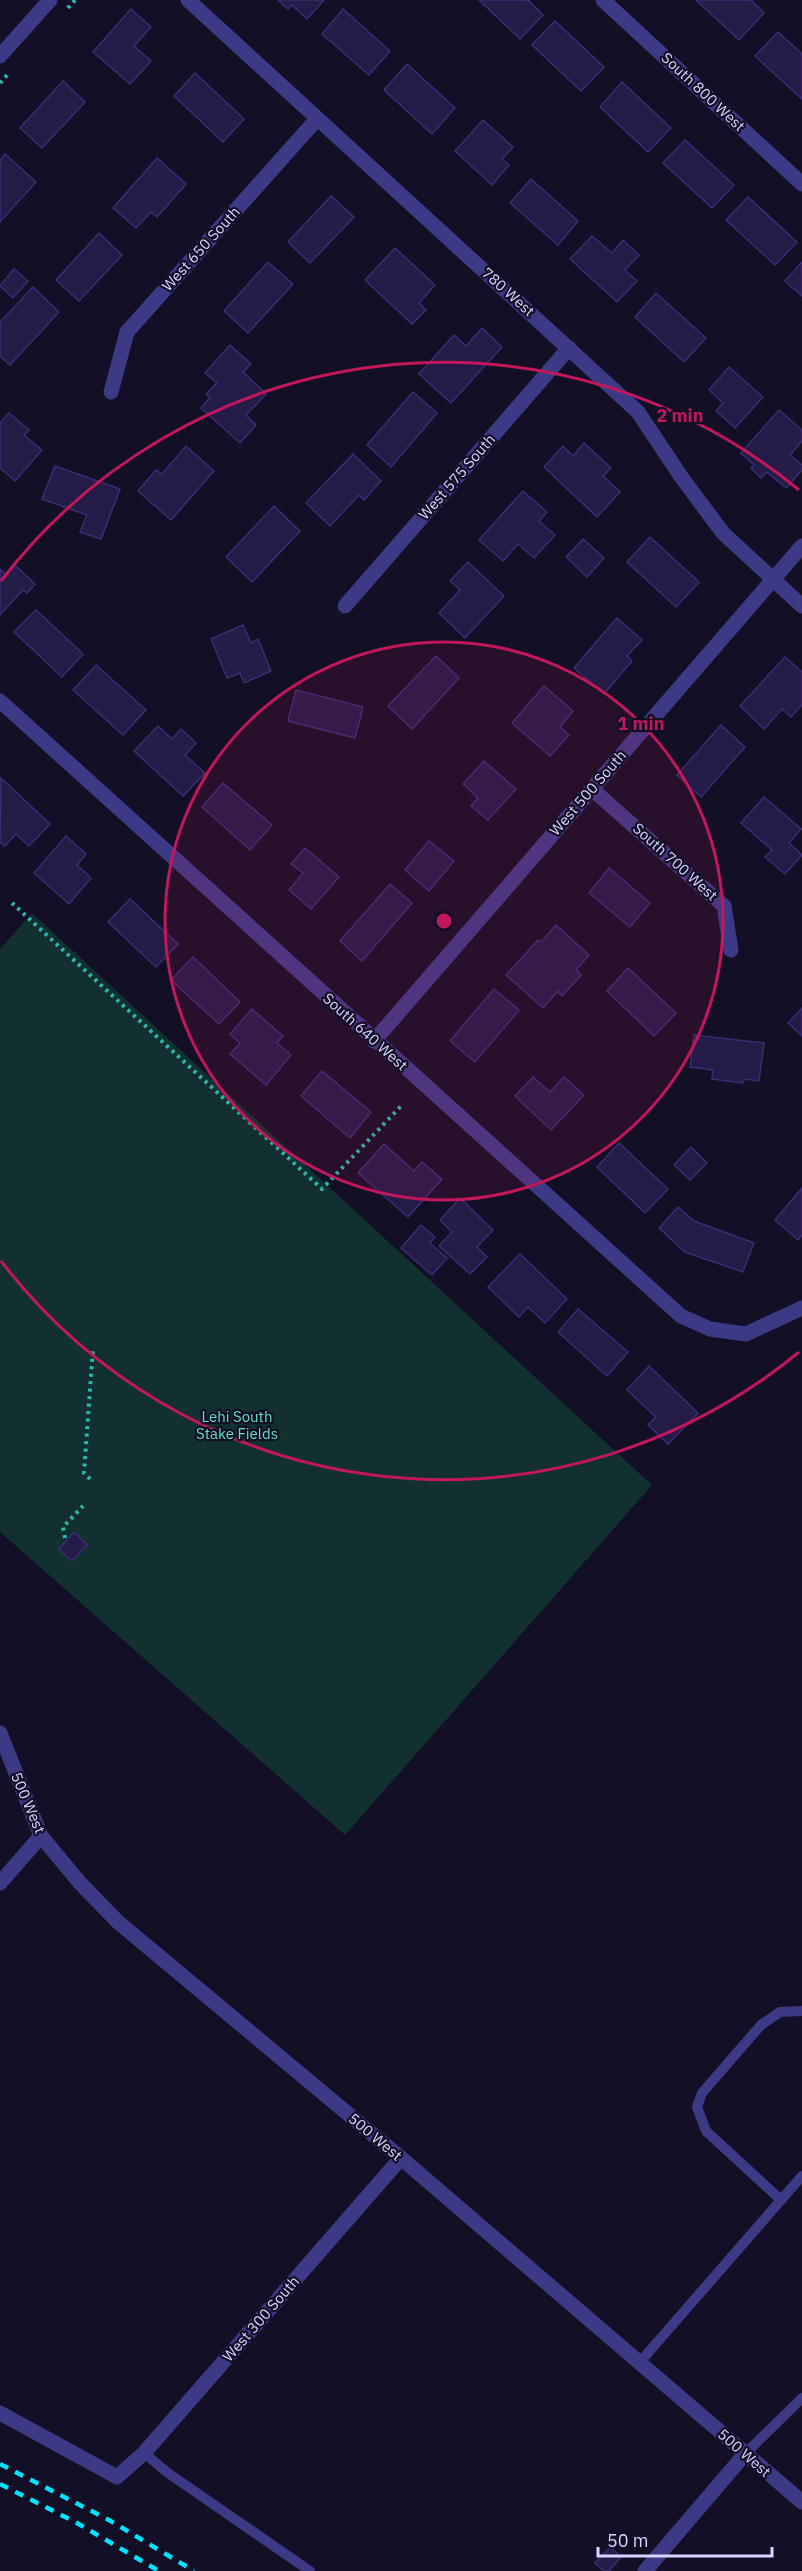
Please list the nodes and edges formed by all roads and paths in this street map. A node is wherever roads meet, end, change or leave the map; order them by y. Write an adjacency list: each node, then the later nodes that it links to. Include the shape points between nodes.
1 (50, 0): 4 (street)
2 (188, 0): 5 (street, 780 West)
3 (603, 0): 6 (street, South 800 West)
4 (0, 56)
5 (316, 120): 7 (street, 780 West); 8 (street, West 650 South, via 127,332)
6 (802, 184)
7 (569, 348): 10 (street, 780 West, via 638,412 723,533); 11 (street, West 575 South)
8 (111, 392)
9 (802, 546): 10 (street, West 500 South)
10 (772, 580): 12 (street, 780 West); 14 (street, West 500 South)
11 (345, 606)
12 (802, 606)
13 (0, 701): 17 (street, South 640 West)
14 (592, 789): 16 (street, South 700 West, via 724,906); 17 (street, West 500 South)
15 (12, 903): 18 (path, via 322,1189)
16 (731, 950)
17 (374, 1041): 19 (street, South 640 West, via 681,1316 710,1329 746,1334)
18 (402, 1105)
19 (802, 1308)
20 (93, 1348): 21 (path, via 84,1473)
21 (90, 1479)
22 (83, 1506): 23 (path, via 63,1527)
23 (65, 1538)
24 (0, 1733): 25 (street, 500 West)
25 (41, 1836): 26 (street); 28 (street, 500 West, via 118,1922)
26 (0, 1884)
27 (802, 2011): 30 (lane, via 780,2012 761,2025 702,2093 697,2107 706,2131)
28 (401, 2158): 31 (street, 500 West); 34 (street, West 300 South)
29 (802, 2176): 30 (lane)
30 (781, 2200): 31 (lane)
31 (640, 2362): 35 (street, 500 West)
32 (802, 2398): 35 (lane)
33 (0, 2413): 34 (street, West 300 South, via 117,2477)
34 (144, 2453): 37 (lane)
35 (745, 2454): 36 (street, 500 West); 38 (street)
36 (802, 2502)
37 (310, 2571)
38 (645, 2571)

